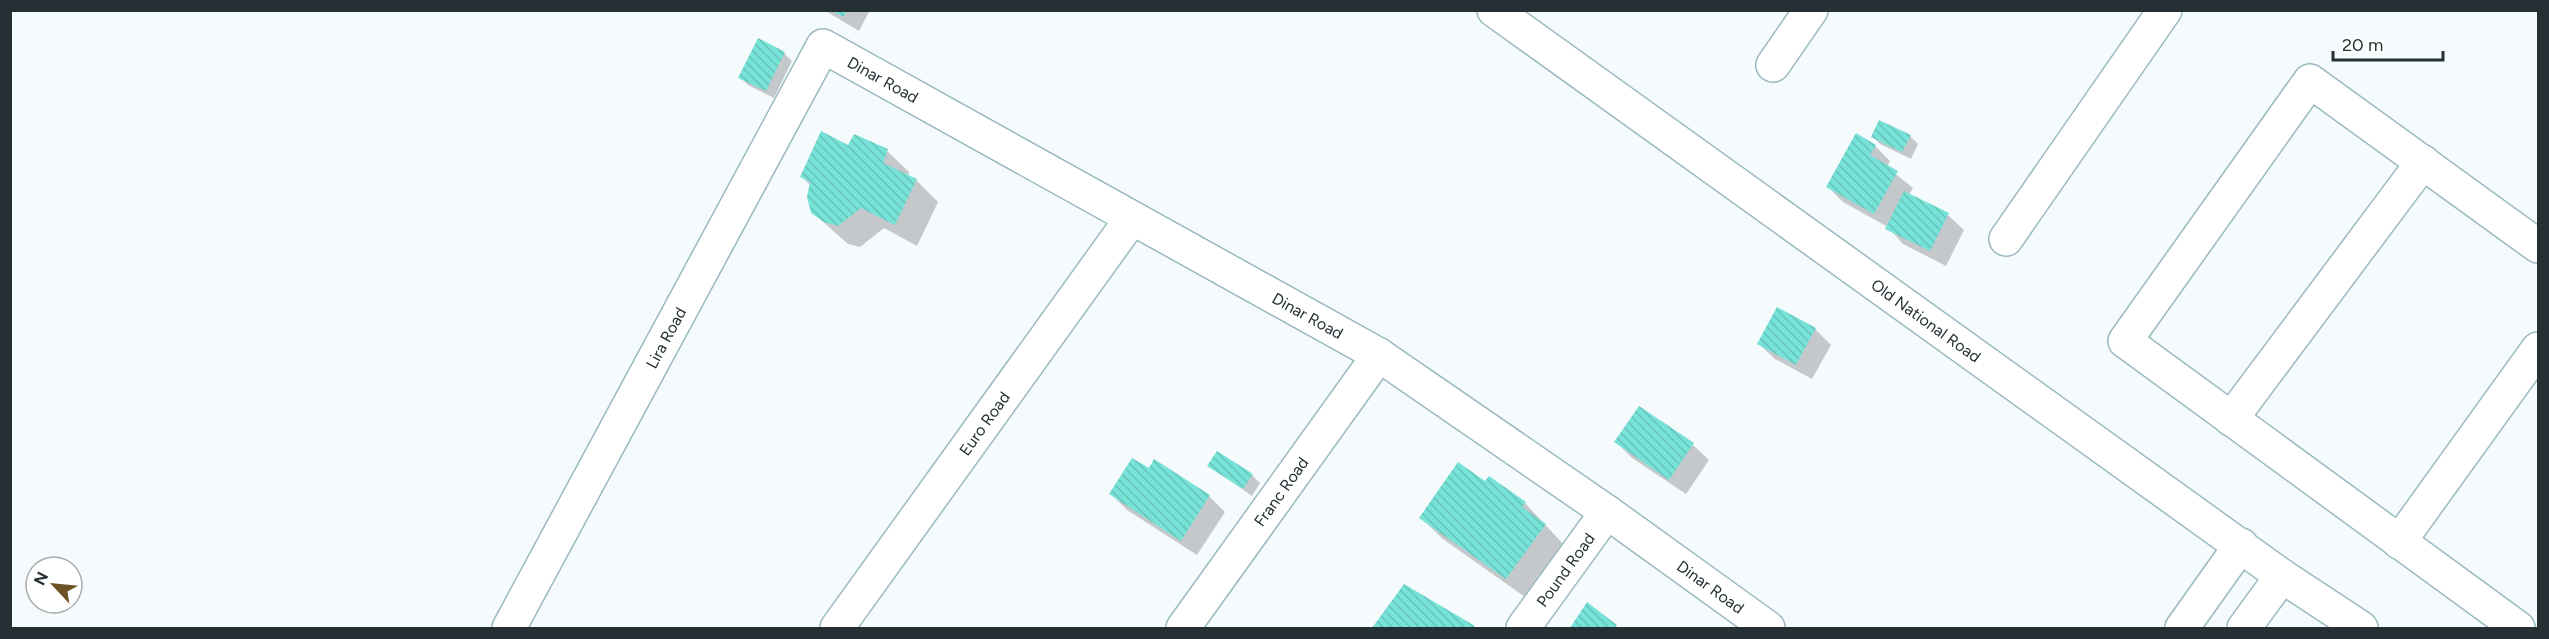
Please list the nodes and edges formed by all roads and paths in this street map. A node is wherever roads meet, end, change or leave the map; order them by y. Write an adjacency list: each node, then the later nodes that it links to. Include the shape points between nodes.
1 (1494, 10): 15 (street, Old National Road)
2 (1811, 10): 5 (street)
3 (2165, 10): 8 (street)
4 (823, 46): 7 (street, Dinar Road); 18 (street, Lira Road)
5 (1773, 65)
6 (2423, 162): 9 (street); 12 (street); 12 (street, via 2310,81 2125,341)
7 (1132, 218): 11 (street, Dinar Road); 19 (street, Euro Road)
8 (2006, 239)
9 (2538, 246)
10 (2538, 349): 14 (street)
11 (1379, 355): 13 (street, Dinar Road); 20 (street, Franc Road)
12 (2231, 419): 14 (street)
13 (1607, 512): 21 (street, Pound Road); 22 (street, Dinar Road)
14 (2399, 542): 26 (street)
15 (2241, 545): 16 (street, Old National Road); 23 (street)
16 (2282, 576): 24 (street); 25 (street, Old National Road)
17 (2538, 615): 27 (street)
18 (509, 628)
19 (837, 628)
20 (1182, 628)
21 (1523, 628)
22 (1768, 628)
23 (2182, 628)
24 (2244, 628)
25 (2361, 628)
26 (2518, 628)
27 (2529, 628)

